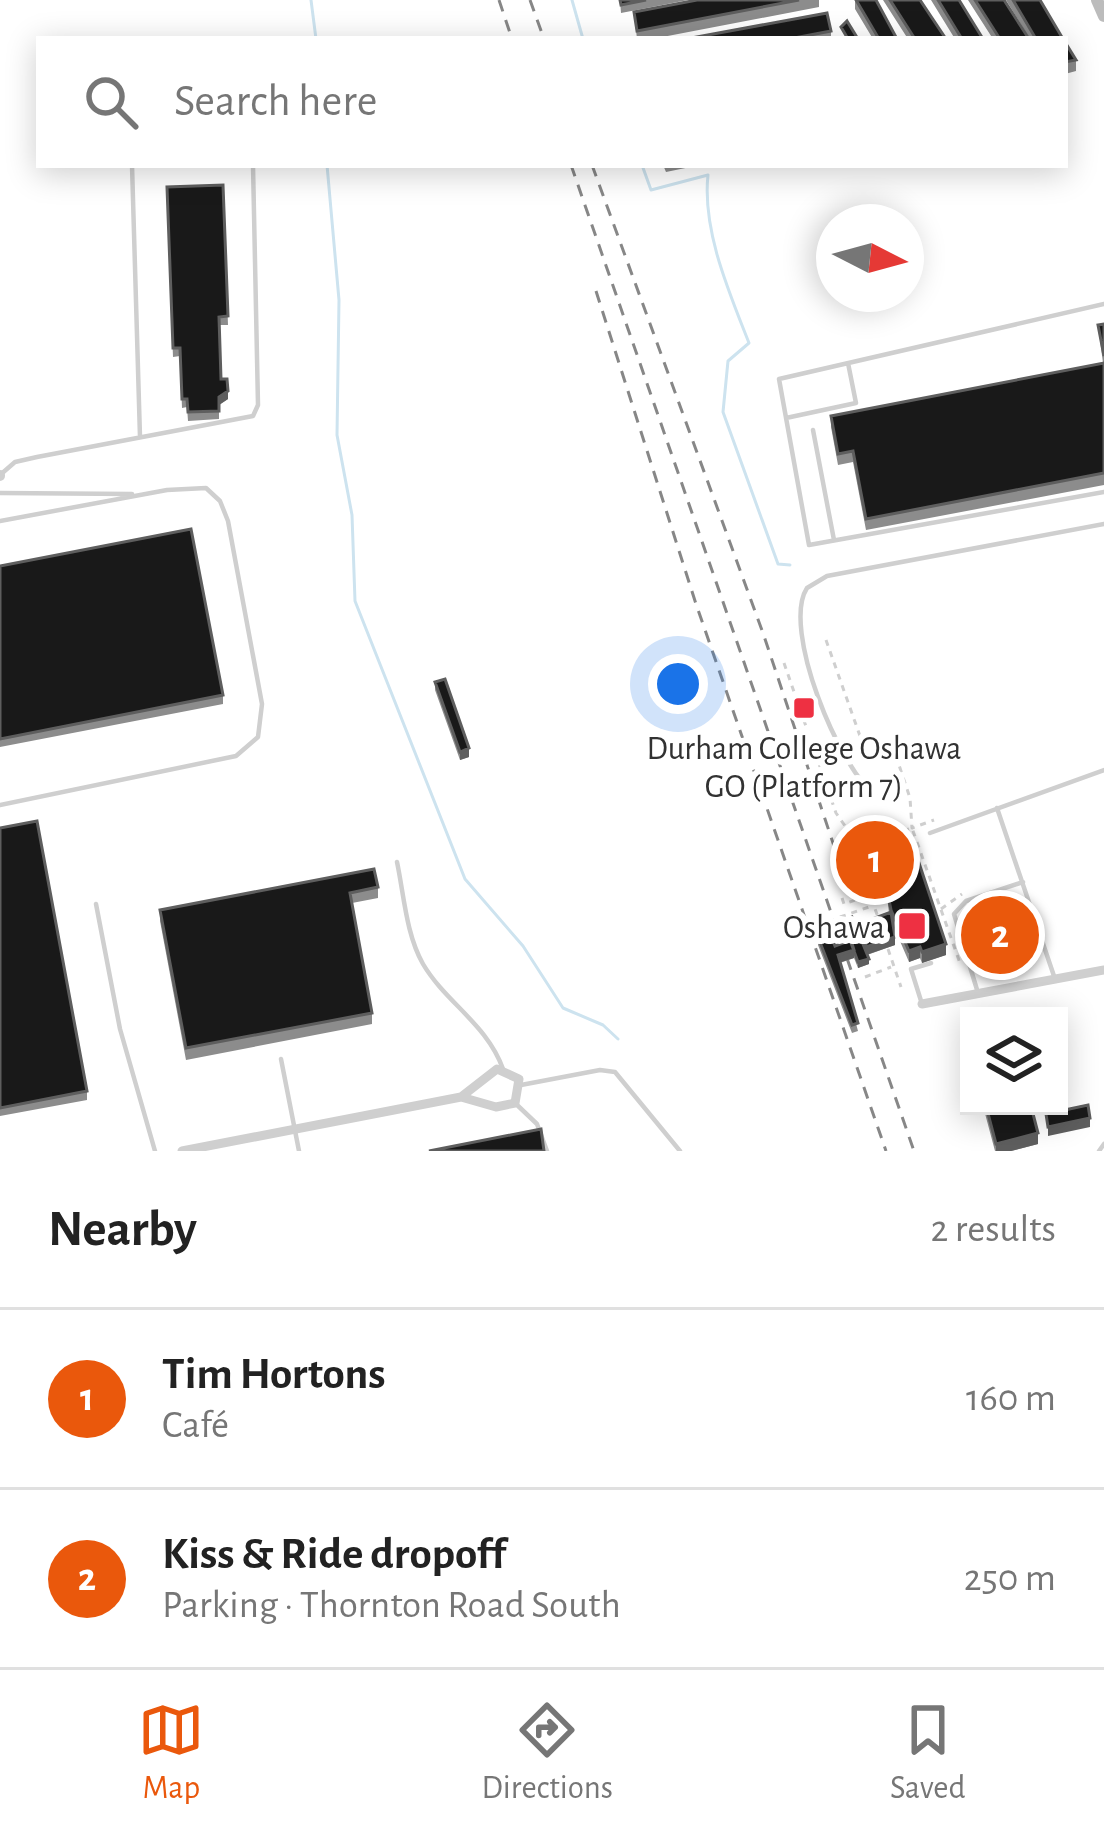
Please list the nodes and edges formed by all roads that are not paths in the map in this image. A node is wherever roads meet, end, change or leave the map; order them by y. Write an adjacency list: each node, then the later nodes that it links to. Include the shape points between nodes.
1 (1097, 0): 2 (main road)
2 (1104, 16)
3 (132, 168): 9 (lane)
4 (253, 168): 9 (lane, via 253,416)
5 (1104, 304): 6 (lane)
6 (848, 363): 7 (lane, via 779,379); 7 (lane, via 856,403)
7 (786, 418): 16 (lane, via 809,544)
8 (813, 430): 16 (lane)
9 (140, 437): 10 (lane, via 16,462)
10 (0, 476)
11 (1104, 492): 16 (lane)
12 (0, 493): 13 (lane)
13 (142, 494): 14 (lane); 19 (lane, via 190,486 220,501 262,704 257,737 236,756)
14 (0, 521)
15 (1104, 524): 18 (lane, via 827,576 806,587 798,613 803,646 846,763)
16 (834, 540)
17 (1104, 770): 20 (lane)
18 (875, 794)
19 (0, 805)
20 (998, 808): 21 (lane); 23 (lane)
21 (930, 832)
22 (398, 862): 31 (lane, via 425,967 490,1038)
23 (1023, 882): 27 (lane); 28 (lane, via 966,901 954,914)
24 (96, 904): 36 (lane)
25 (931, 963): 29 (lane, via 910,969)
26 (1104, 970): 27 (street)
27 (1056, 980): 28 (street)
28 (979, 994): 29 (street)
29 (922, 1004)
30 (281, 1059): 35 (lane)
31 (503, 1069): 32 (street); 33 (street)
32 (521, 1085): 34 (street); 40 (lane, via 615,1072)
33 (461, 1097): 34 (street, via 496,1108); 35 (street)
34 (514, 1103): 39 (lane, via 537,1124)
35 (295, 1129): 37 (street); 38 (lane)
36 (155, 1151)
37 (182, 1151)
38 (299, 1151)
39 (547, 1151)
40 (680, 1151)

